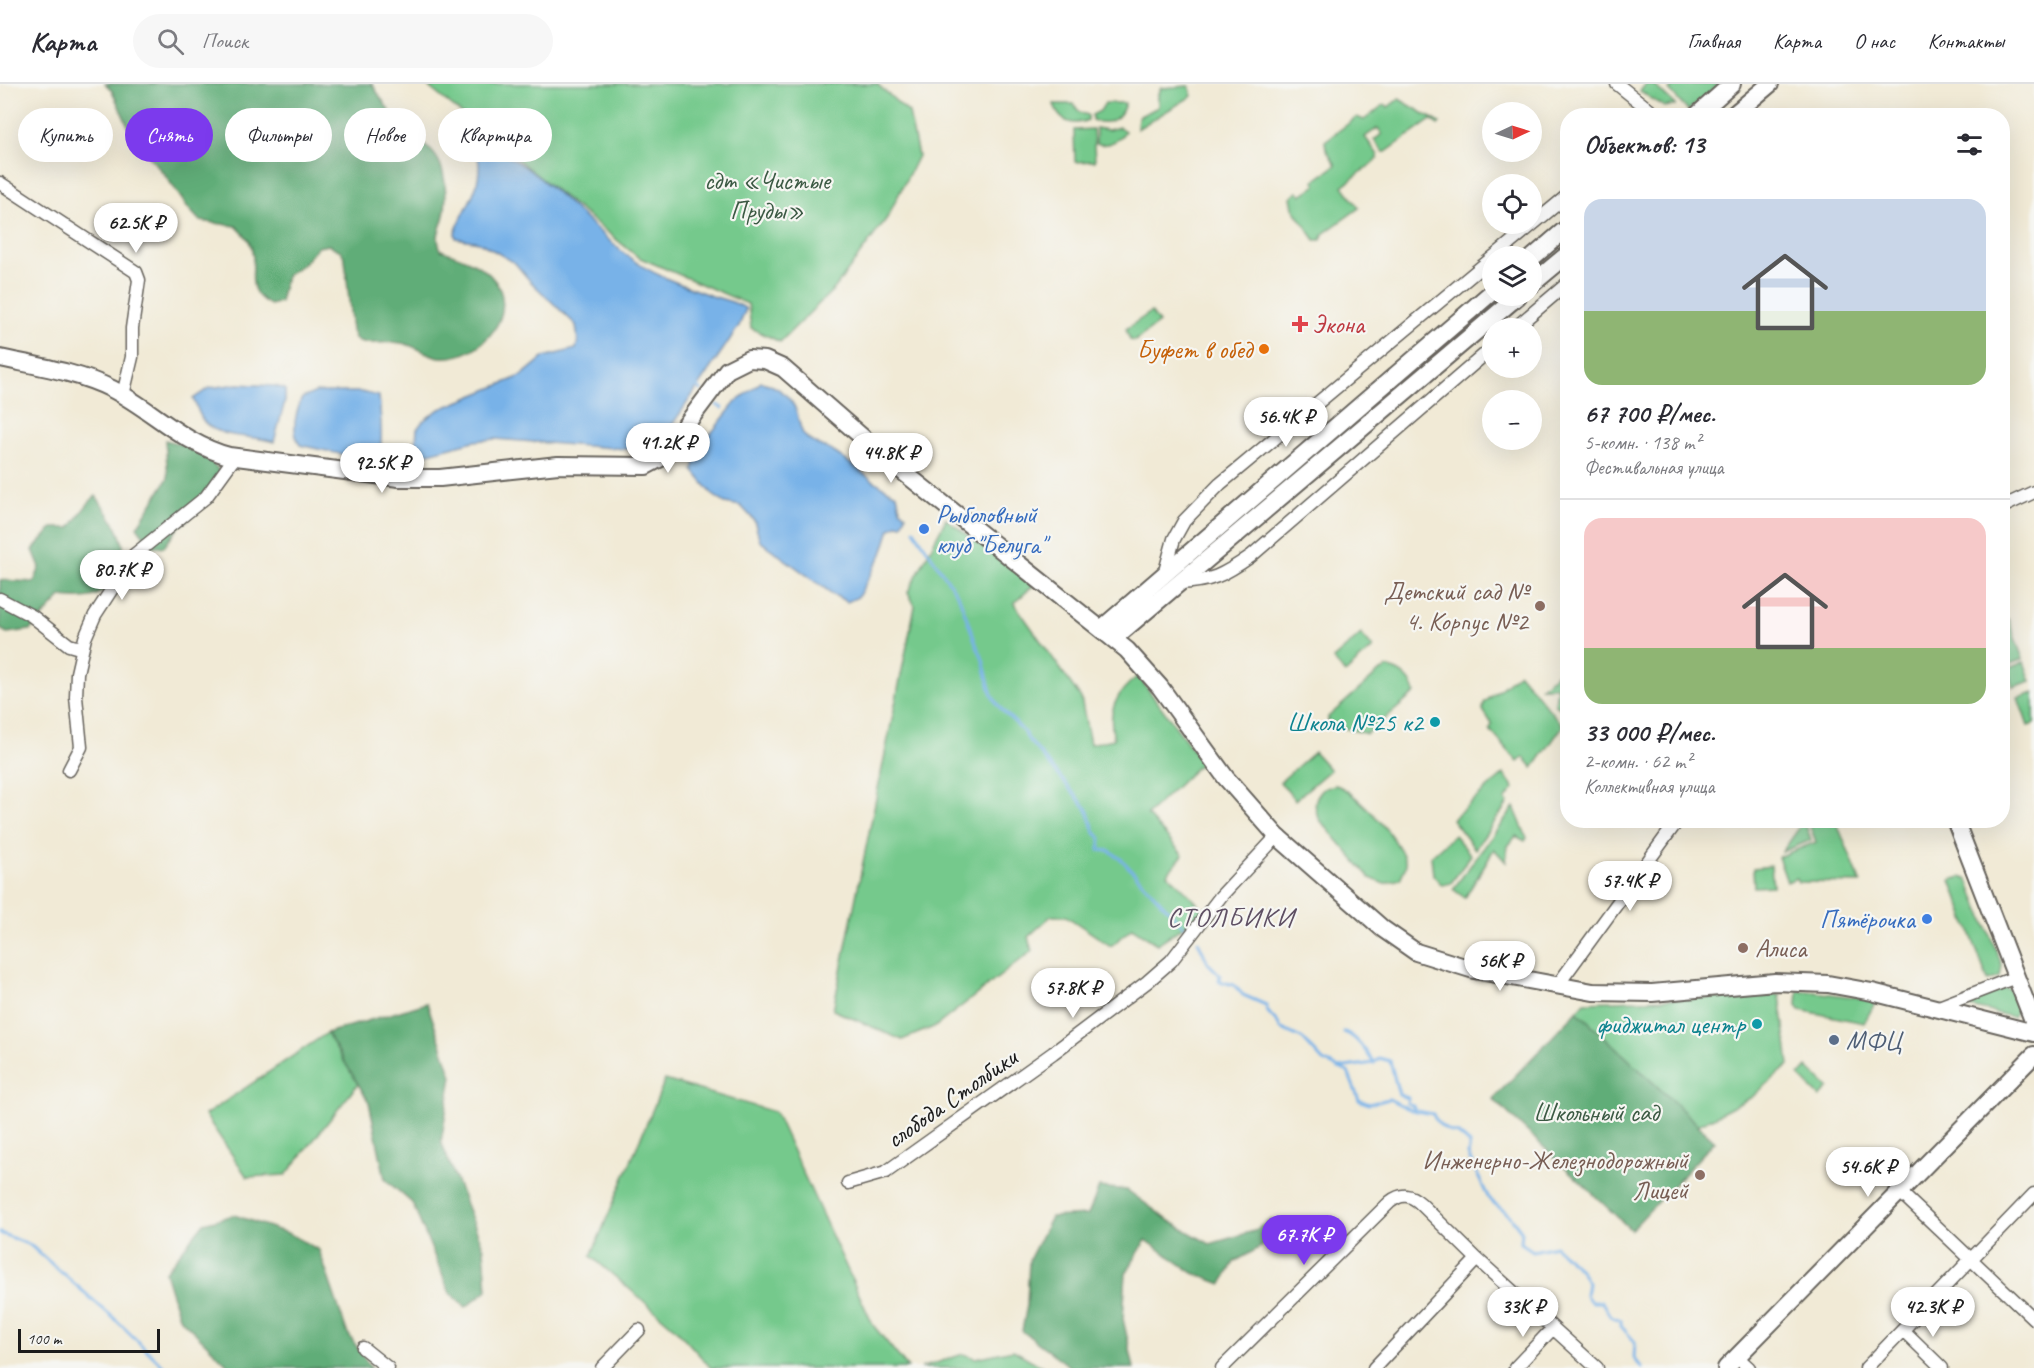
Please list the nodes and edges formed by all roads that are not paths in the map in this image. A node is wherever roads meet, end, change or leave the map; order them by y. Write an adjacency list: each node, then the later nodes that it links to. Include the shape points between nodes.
1 (1617, 84): 4 (street)
2 (1732, 84): 5 (main road)
3 (1770, 84): 6 (main road)
4 (1646, 108)
5 (1705, 108)
6 (1742, 108)
7 (0, 183): 19 (street, via 136,272 139,280 132,357)
8 (1560, 202): 23 (street, via 1220,484 1184,521 1174,539)
9 (1560, 234): 10 (main road)
10 (1542, 249)
11 (1560, 261): 12 (main road)
12 (1542, 276)
13 (1560, 290): 16 (street)
14 (1482, 301): 23 (main road)
15 (1506, 306): 23 (main road)
16 (1527, 318)
17 (1482, 357): 23 (street, via 1251,556 1223,576 1203,582)
18 (0, 358): 19 (main road, via 82,378)
19 (123, 395): 20 (main road, via 207,450)
20 (235, 457): 25 (main road, via 399,478 440,478 558,465 646,466 661,458 727,370 741,361 765,360 796,378 892,463); 26 (street, via 206,496 134,555 95,615)
21 (2034, 492): 22 (street)
22 (2010, 503)
23 (1171, 579): 25 (main road)
24 (0, 599): 26 (street, via 32,616 69,645)
25 (1107, 634): 30 (main road, via 1148,672 1226,778)
26 (83, 645): 27 (street, via 76,697 81,747)
27 (69, 770)
28 (1672, 828): 32 (street)
29 (1958, 828): 31 (main road)
30 (1277, 836): 32 (main road, via 1375,922 1416,952 1474,970); 37 (street, слобода Столбики, via 1221,896 1172,961 1147,982 886,1172)
31 (2016, 977): 33 (street); 34 (main road)
32 (1557, 986): 33 (main road, via 1620,994 1804,982 1872,992)
33 (1936, 1008): 35 (main road)
34 (2034, 1023)
35 (2034, 1033)
36 (2034, 1055): 38 (main road)
37 (848, 1183)
38 (1899, 1191): 41 (street); 47 (main road)
39 (2034, 1194): 41 (street)
40 (1477, 1259): 43 (street); 50 (street, via 1412,1196 1404,1194 1390,1202); 51 (street)
41 (1971, 1260): 42 (street); 45 (street)
42 (2034, 1319)
43 (1553, 1328): 52 (street); 53 (street)
44 (639, 1330): 49 (street)
45 (1903, 1330): 54 (street); 55 (street)
46 (363, 1348): 48 (street)
47 (1737, 1364)
48 (388, 1368)
49 (602, 1368)
50 (1222, 1368)
51 (1374, 1368)
52 (1515, 1368)
53 (1597, 1368)
54 (1866, 1368)
55 (1942, 1368)

